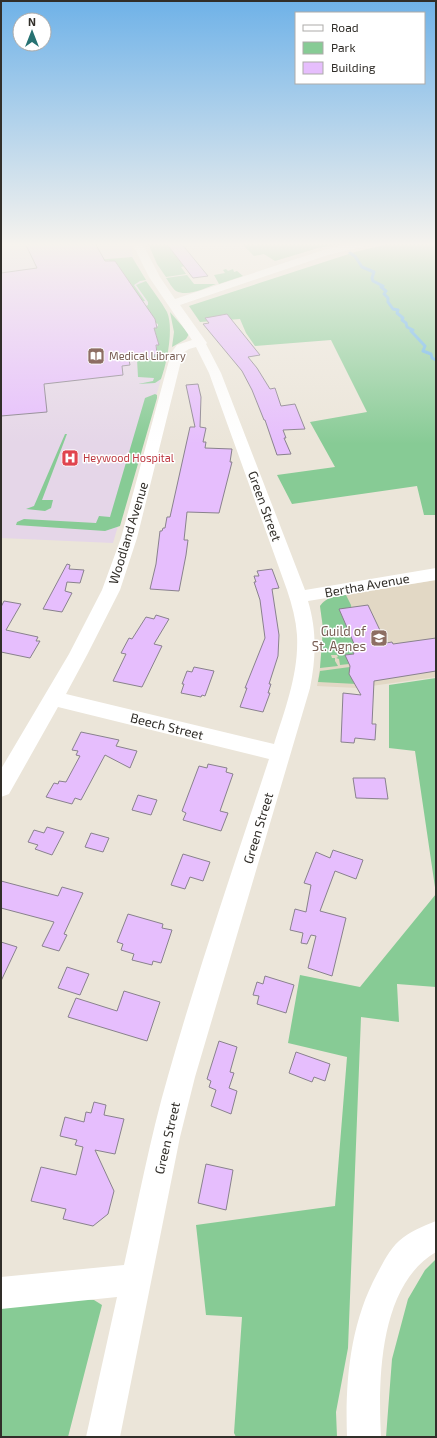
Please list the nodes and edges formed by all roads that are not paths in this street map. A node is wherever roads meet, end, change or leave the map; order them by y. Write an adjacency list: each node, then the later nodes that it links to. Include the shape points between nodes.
1 (179, 310): 2 (street, Green Street)
2 (201, 343): 4 (street, Green Street, via 215,373); 5 (street, Woodland Avenue, via 184,346 177,353 121,563 105,602)
3 (436, 574): 4 (street, Bertha Avenue)
4 (298, 597): 6 (street, Green Street, via 306,626 306,664)
5 (53, 698): 6 (street, Beech Street); 7 (street, Woodland Avenue)
6 (281, 754): 9 (street, Green Street, via 193,1035 166,1137)
7 (1, 788)
8 (436, 1236): 12 (street, via 422,1242 409,1253 397,1269 378,1310 367,1364)
9 (136, 1279): 10 (street); 11 (street, Green Street)
10 (1, 1293)
11 (103, 1437)
12 (364, 1437)

